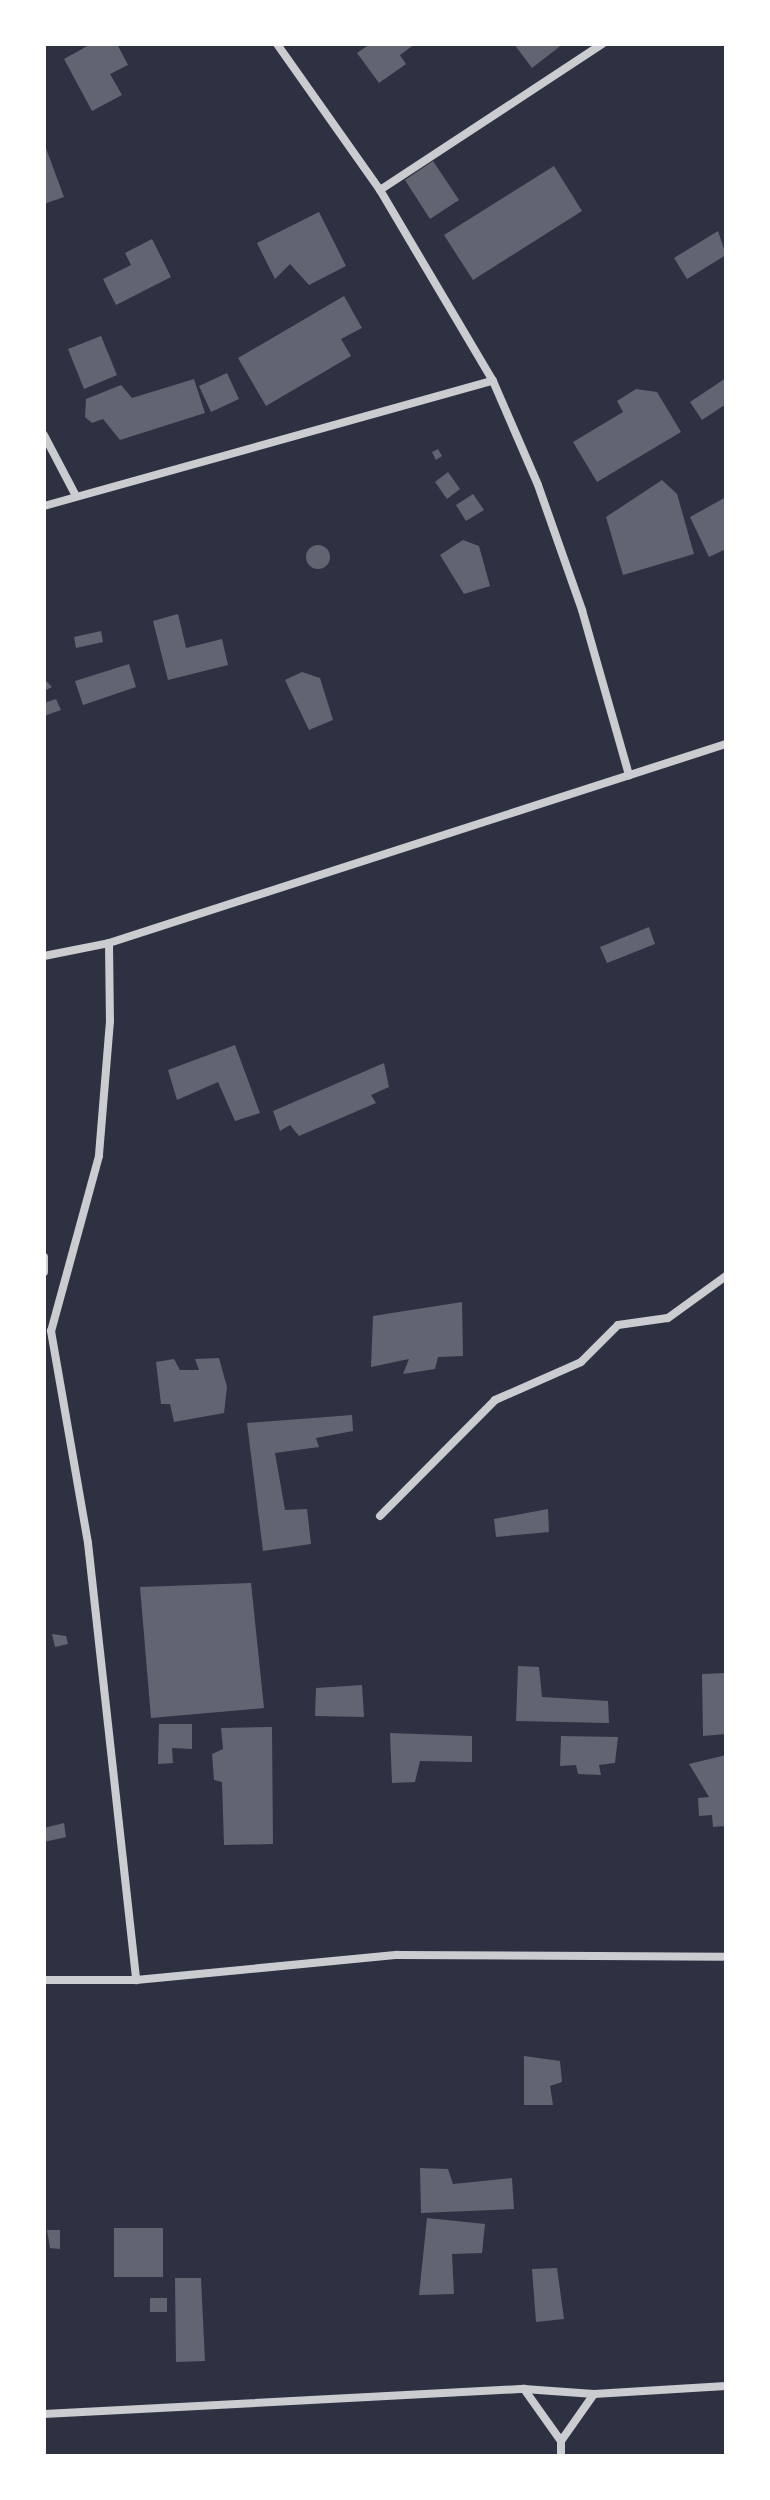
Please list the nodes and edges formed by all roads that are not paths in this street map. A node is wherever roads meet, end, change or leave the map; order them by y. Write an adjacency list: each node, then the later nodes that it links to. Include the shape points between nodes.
1 (277, 44): 3 (street)
2 (602, 44): 3 (street)
3 (380, 190): 4 (street)
4 (493, 381): 6 (street); 9 (street, via 572,582)
5 (44, 435): 6 (street)
6 (76, 496): 7 (street)
7 (44, 506)
8 (726, 744): 9 (street)
9 (629, 775): 10 (street)
10 (109, 943): 11 (street); 18 (street, via 110,1021 99,1156 51,1331 88,1543)
11 (44, 956)
12 (44, 1257): 13 (street)
13 (44, 1272)
14 (726, 1276): 15 (street, via 668,1318 618,1325 581,1362 495,1400)
15 (380, 1516)
16 (726, 1957): 18 (street, via 398,1955)
17 (44, 1980): 18 (street)
18 (136, 1980)
19 (726, 2386): 21 (street)
20 (524, 2389): 21 (street); 22 (street); 23 (street)
21 (594, 2394): 23 (street)
22 (44, 2414)
23 (561, 2441): 24 (street)
24 (561, 2456)

